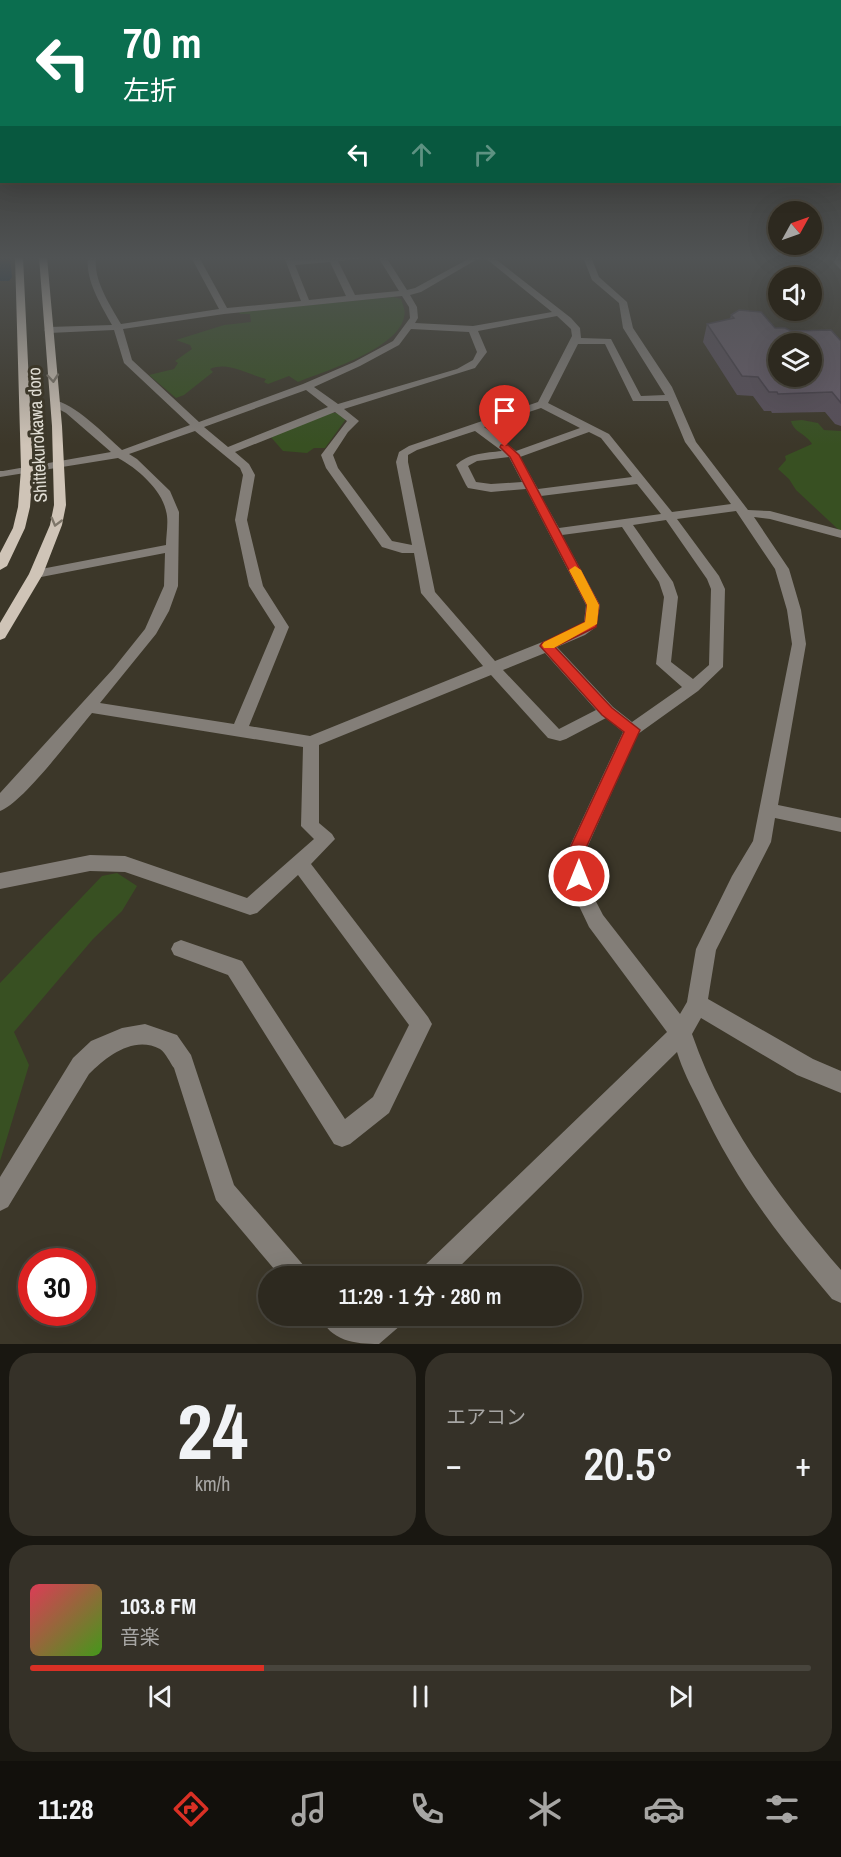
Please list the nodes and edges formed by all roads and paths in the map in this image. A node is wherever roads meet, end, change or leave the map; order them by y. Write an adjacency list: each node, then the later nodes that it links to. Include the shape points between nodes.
1 (21, 320): 26 (main road, Shittekurokawa doro)
2 (48, 320): 12 (main road, Shittekurokawa doro)
3 (114, 320): 10 (street)
4 (166, 320): 10 (street)
5 (413, 320): 9 (street)
6 (523, 320): 11 (street)
7 (566, 320): 13 (street, via 575,328)
8 (626, 320): 15 (street)
9 (410, 326): 11 (street); 14 (street, via 396,343)
10 (118, 327): 12 (street); 19 (street, via 128,361)
11 (473, 329): 18 (street, via 482,352 475,365)
12 (49, 330): 16 (main road, Shittekurokawa doro, one-way to 16)
13 (574, 340): 15 (street, via 608,341 637,399); 17 (street)
14 (307, 386): 18 (street); 19 (street)
15 (672, 398): 30 (street, via 691,442)
16 (55, 403): 23 (street); 25 (main road, Shittekurokawa doro)
17 (543, 404): 20 (street); 21 (street)
18 (336, 408): 22 (street); 36 (street, via 354,421 327,455 332,468 387,544)
19 (197, 427): 22 (street); 23 (street)
20 (477, 427): 24 (street); 36 (street, via 404,454 402,462)
21 (590, 428): 24 (street); 28 (street, via 605,436)
22 (226, 452): 45 (street, via 245,466 249,475 241,520 256,586 282,627)
23 (120, 454): 25 (street); 35 (street, via 133,460 166,494 173,512)
24 (513, 454): 29 (street); 29 (street, via 474,458 462,465 472,485)
25 (59, 464): 26 (street); 38 (main road, Shittekurokawa doro, one-way to 38, via 60,505 56,525)
26 (27, 469): 27 (street); 37 (main road, Shittekurokawa doro, via 19,528)
27 (3, 474)
28 (640, 480): 29 (street); 31 (street)
29 (532, 489): 33 (street)
30 (740, 510): 31 (street); 34 (street); 49 (street, via 782,569 799,644)
31 (669, 516): 32 (street); 42 (street, via 718,589 716,667)
32 (625, 522): 33 (street); 42 (street, via 666,582 671,597 663,664)
33 (555, 532): 40 (street, via 593,605 593,616 591,624 580,632)
34 (841, 534)
35 (171, 548): 38 (street); 43 (street, via 171,586 162,611 151,631)
36 (418, 549): 41 (street, via 428,593)
37 (0, 566)
38 (36, 574): 39 (main road, Shittekurokawa doro)
39 (0, 635)
40 (547, 646): 41 (street); 44 (street)
41 (493, 668): 44 (street, via 554,734 560,735); 47 (street)
42 (693, 687): 46 (street)
43 (88, 707): 45 (street); 48 (street)
44 (607, 711): 46 (street)
45 (238, 729): 47 (street)
46 (632, 730): 55 (street, via 578,848 580,889 596,921)
47 (311, 742): 51 (street, via 310,826 326,838)
48 (0, 804)
49 (768, 810): 50 (street); 54 (street, via 762,842 706,949)
50 (841, 825)
51 (300, 864): 52 (street, via 250,907 125,864 90,863); 53 (street, via 421,1024 381,1105 342,1136 235,968)
52 (0, 881)
53 (181, 949)
54 (697, 1004): 55 (street); 56 (street, via 805,1067)
55 (681, 1033): 59 (street); 60 (street, via 718,1120 752,1178)
56 (841, 1082)
57 (0, 1200): 58 (street, via 81,1066 99,1049 122,1038 145,1034 169,1042 183,1063 224,1192)
58 (287, 1266)
59 (442, 1266)
60 (841, 1290)
61 (343, 1326): 62 (street)
62 (378, 1331)

